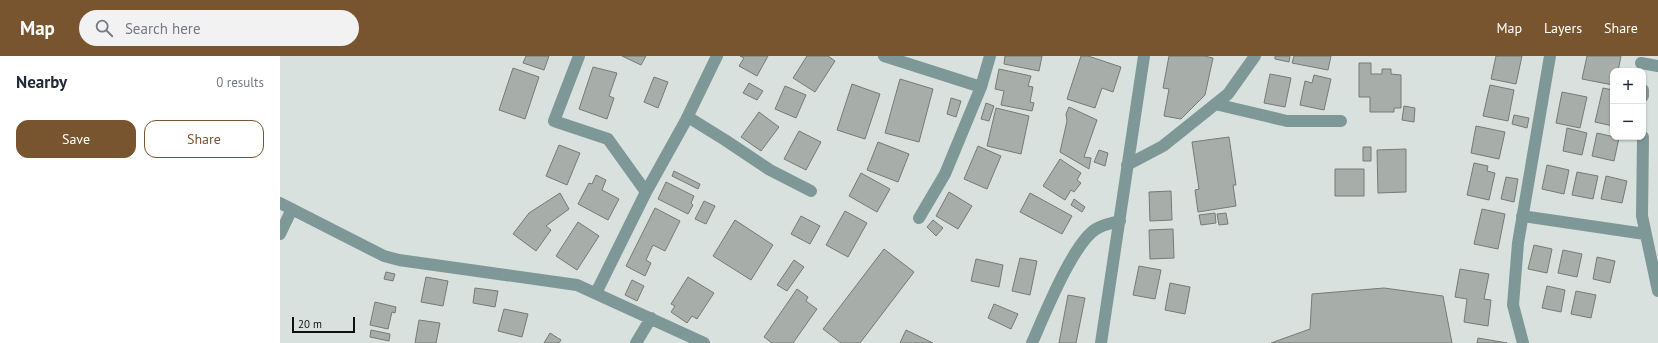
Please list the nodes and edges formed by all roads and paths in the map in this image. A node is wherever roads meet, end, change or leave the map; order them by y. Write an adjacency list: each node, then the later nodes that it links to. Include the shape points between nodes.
1 (579, 56): 17 (street, via 554,121 608,139)
2 (884, 56): 10 (street)
3 (990, 56): 10 (street)
4 (1144, 56): 15 (street)
5 (1255, 56): 11 (street, via 1228,94)
6 (1550, 56): 20 (street)
7 (713, 57): 12 (street)
8 (1641, 63): 9 (street)
9 (1658, 66)
10 (981, 87): 21 (street, via 945,174)
11 (1215, 104): 13 (street, via 1287,121); 15 (street, via 1163,146)
12 (688, 117): 16 (street, via 770,170); 17 (street)
13 (1341, 121)
14 (1642, 140): 24 (street, via 1642,216)
15 (1127, 165): 22 (street)
16 (811, 191)
17 (646, 192): 26 (street)
18 (280, 203): 19 (street)
19 (292, 209): 23 (street); 26 (street, via 384,256 577,285)
20 (1522, 216): 24 (street); 32 (street, via 1513,305)
21 (919, 218)
22 (1120, 221): 30 (street, via 1096,229 1082,244 1068,265); 31 (street)
23 (280, 234)
24 (1645, 234): 25 (street)
25 (1658, 291)
26 (596, 293): 27 (street)
27 (651, 318): 28 (street); 29 (street)
28 (636, 343)
29 (704, 343)
30 (1032, 343)
31 (1101, 343)
32 (1523, 343)

